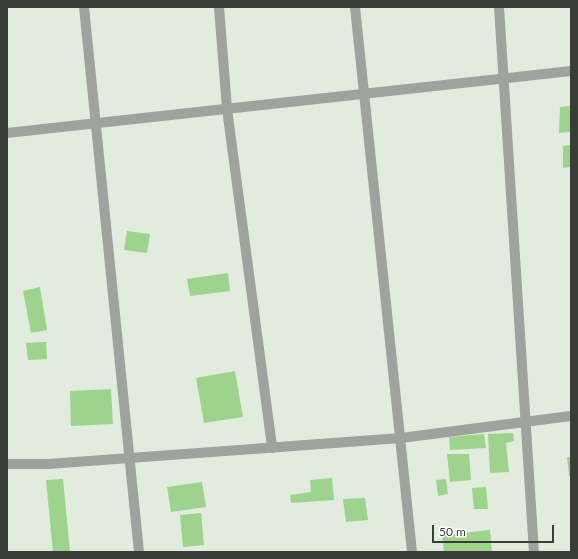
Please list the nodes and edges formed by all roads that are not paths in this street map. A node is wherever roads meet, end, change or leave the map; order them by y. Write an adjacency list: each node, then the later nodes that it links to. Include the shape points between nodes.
1 (84, 7): 9 (street)
2 (219, 7): 8 (street)
3 (355, 7): 7 (street)
4 (499, 7): 6 (street)
5 (571, 71): 6 (street)
6 (504, 78): 7 (street); 12 (street)
7 (363, 94): 8 (street); 13 (street)
8 (227, 109): 9 (street); 14 (street)
9 (95, 123): 10 (street); 15 (street)
10 (7, 133)
11 (571, 416): 12 (street)
12 (524, 422): 13 (street); 19 (street)
13 (401, 438): 14 (street); 18 (street)
14 (272, 448): 15 (street)
15 (130, 458): 16 (street); 17 (street)
16 (7, 464)
17 (139, 552)
18 (412, 552)
19 (534, 552)

